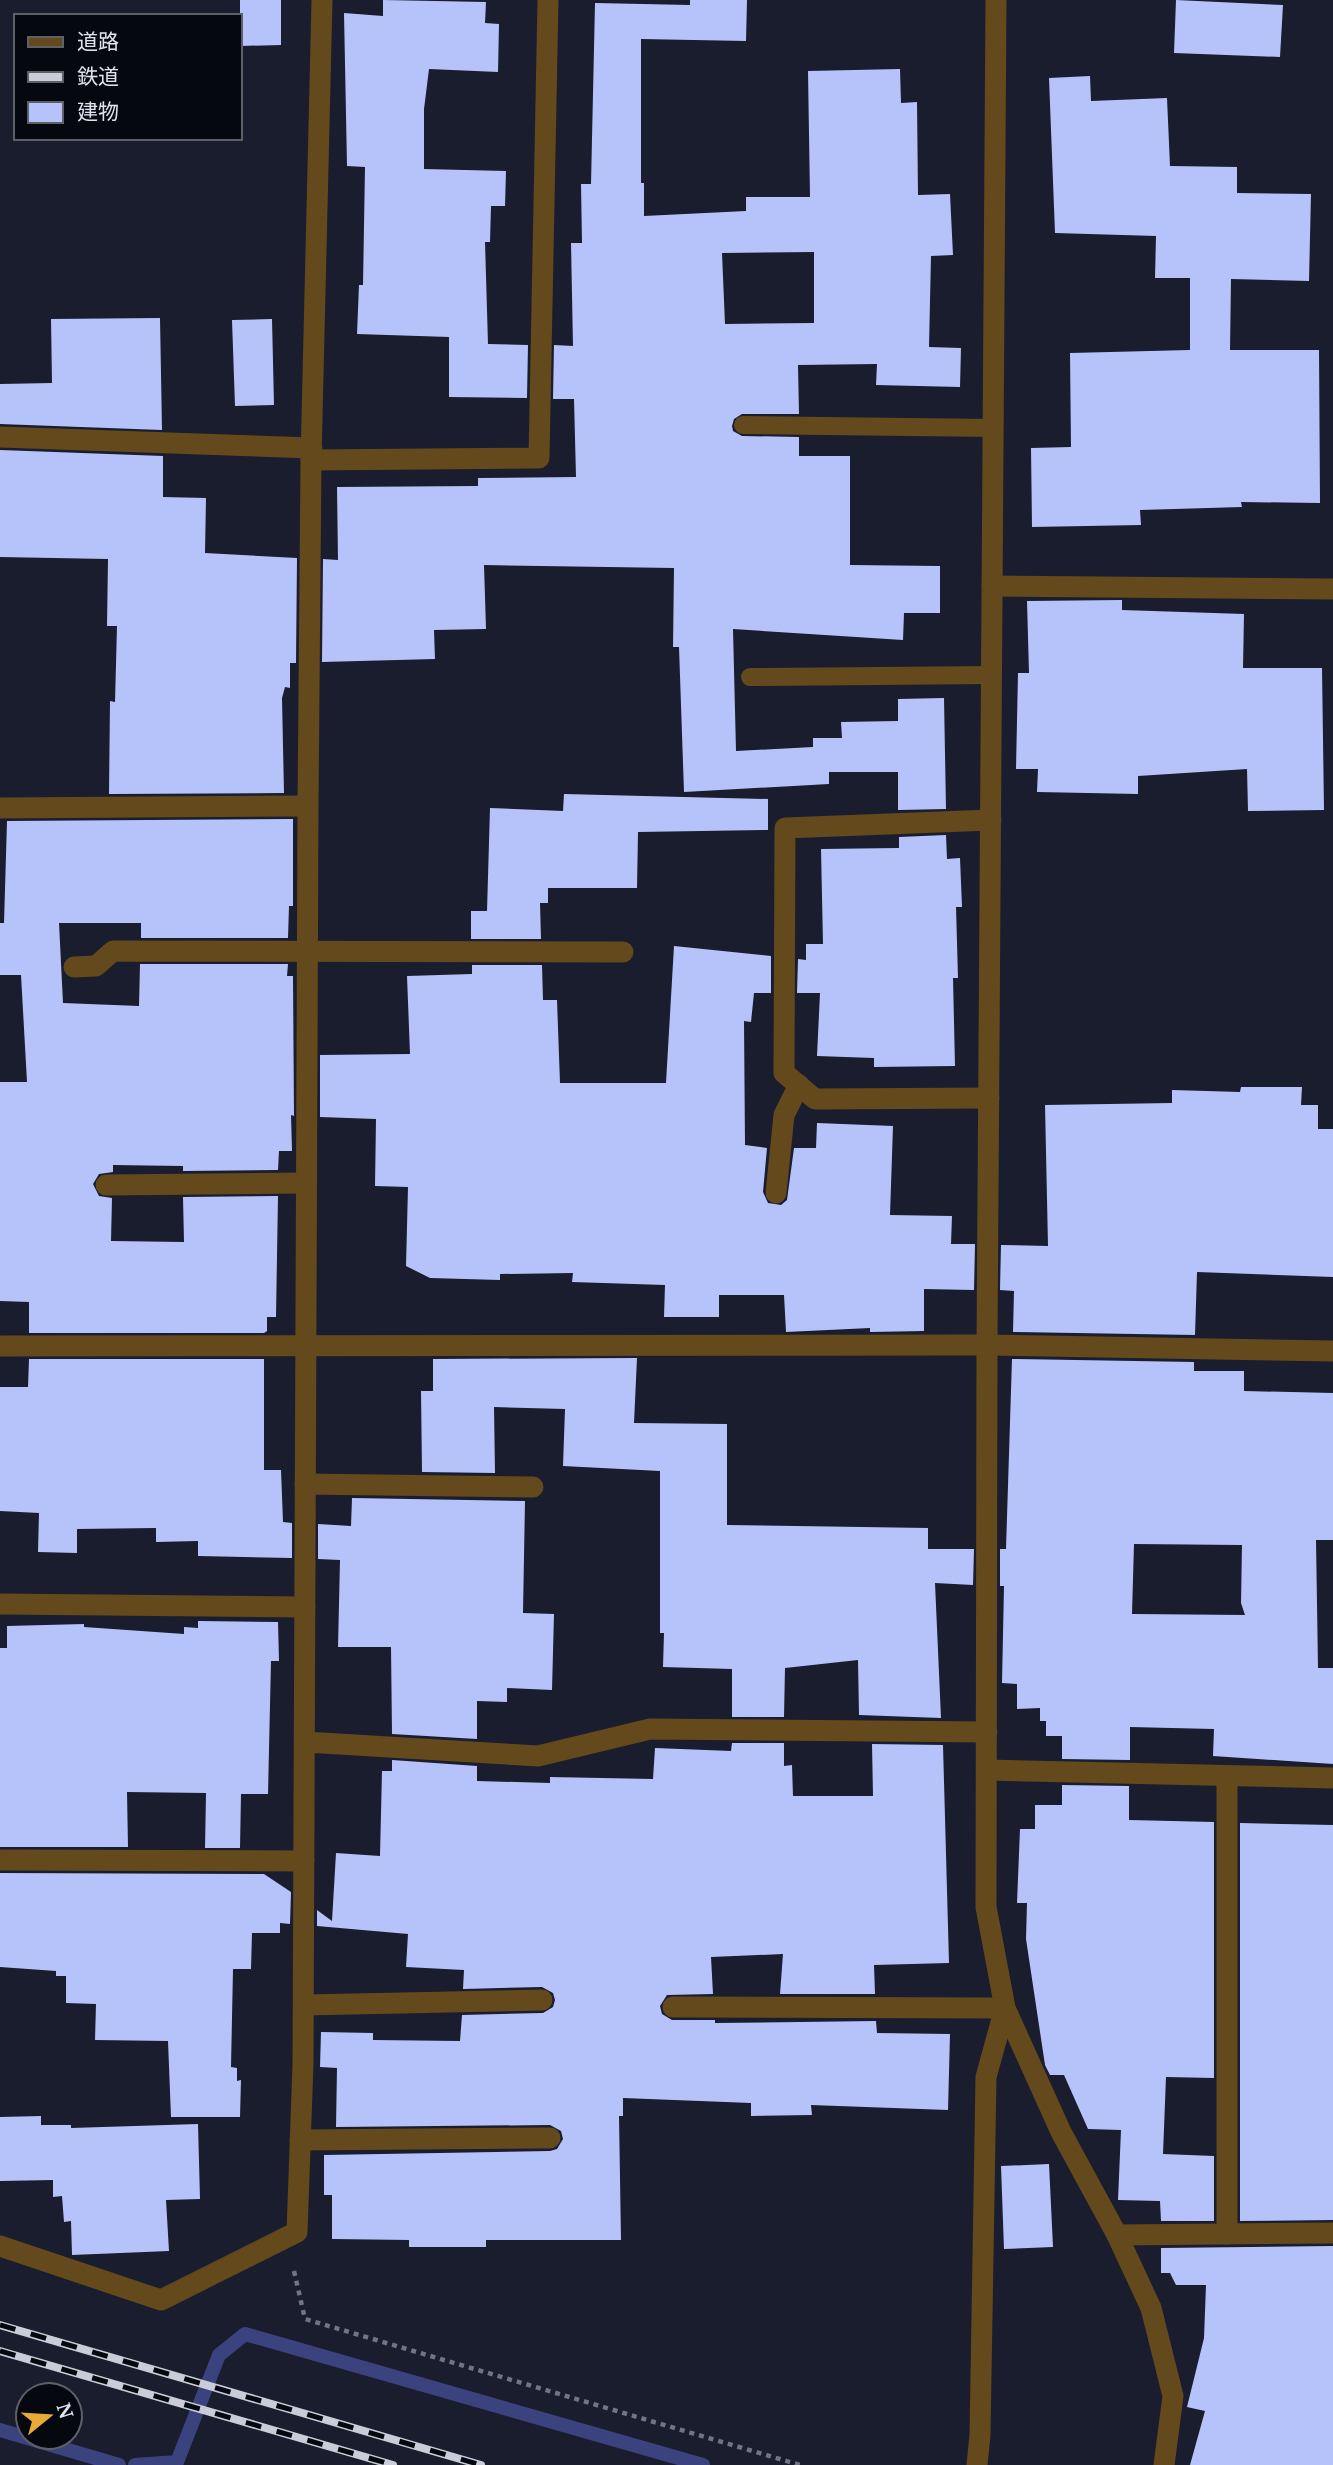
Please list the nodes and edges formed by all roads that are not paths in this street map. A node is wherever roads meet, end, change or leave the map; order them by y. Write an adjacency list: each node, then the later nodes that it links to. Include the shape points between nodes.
1 (322, 0): 7 (street)
2 (548, 0): 7 (street, via 539,458)
3 (996, 0): 5 (street)
4 (743, 425): 5 (lane)
5 (993, 428): 8 (street)
6 (0, 437): 7 (street)
7 (312, 454): 12 (street)
8 (992, 586): 9 (street); 10 (street)
9 (1333, 589)
10 (992, 675): 11 (lane); 14 (street)
11 (750, 677)
12 (308, 806): 13 (street); 15 (street)
13 (0, 808)
14 (991, 820): 18 (street, via 785,828 784,1073); 19 (street)
15 (307, 950): 16 (street); 17 (street, via 113,951 96,966); 20 (street)
16 (623, 952)
17 (74, 967)
18 (799, 1085): 19 (street, via 815,1099); 22 (street, via 784,1115)
19 (989, 1098): 24 (street)
20 (306, 1184): 21 (street); 23 (street)
21 (106, 1185)
22 (776, 1193)
23 (306, 1344): 24 (street); 25 (street); 27 (street)
24 (987, 1345): 26 (street); 31 (street)
25 (0, 1346)
26 (1333, 1351)
27 (306, 1484): 28 (street); 30 (street)
28 (533, 1487)
29 (0, 1604): 30 (street)
30 (305, 1607): 32 (street)
31 (987, 1732): 32 (street, via 650,1729 538,1756); 33 (street)
32 (305, 1742): 37 (street)
33 (988, 1770): 34 (street); 41 (street, via 986,1907)
34 (1227, 1776): 35 (street); 45 (street)
35 (1333, 1778)
36 (0, 1860): 37 (street)
37 (304, 1861): 39 (street)
38 (542, 2000): 39 (street)
39 (304, 2005): 43 (street)
40 (673, 2007): 41 (street)
41 (1005, 2008): 46 (street, via 1061,2132); 48 (street, via 986,2077)
42 (550, 2138): 43 (street)
43 (300, 2140): 47 (street, via 297,2232 161,2300)
44 (1333, 2233): 45 (street)
45 (1227, 2234): 46 (street)
46 (1117, 2235): 49 (street, via 1151,2308 1172,2396)
47 (0, 2246)
48 (977, 2465)
49 (1164, 2465)

